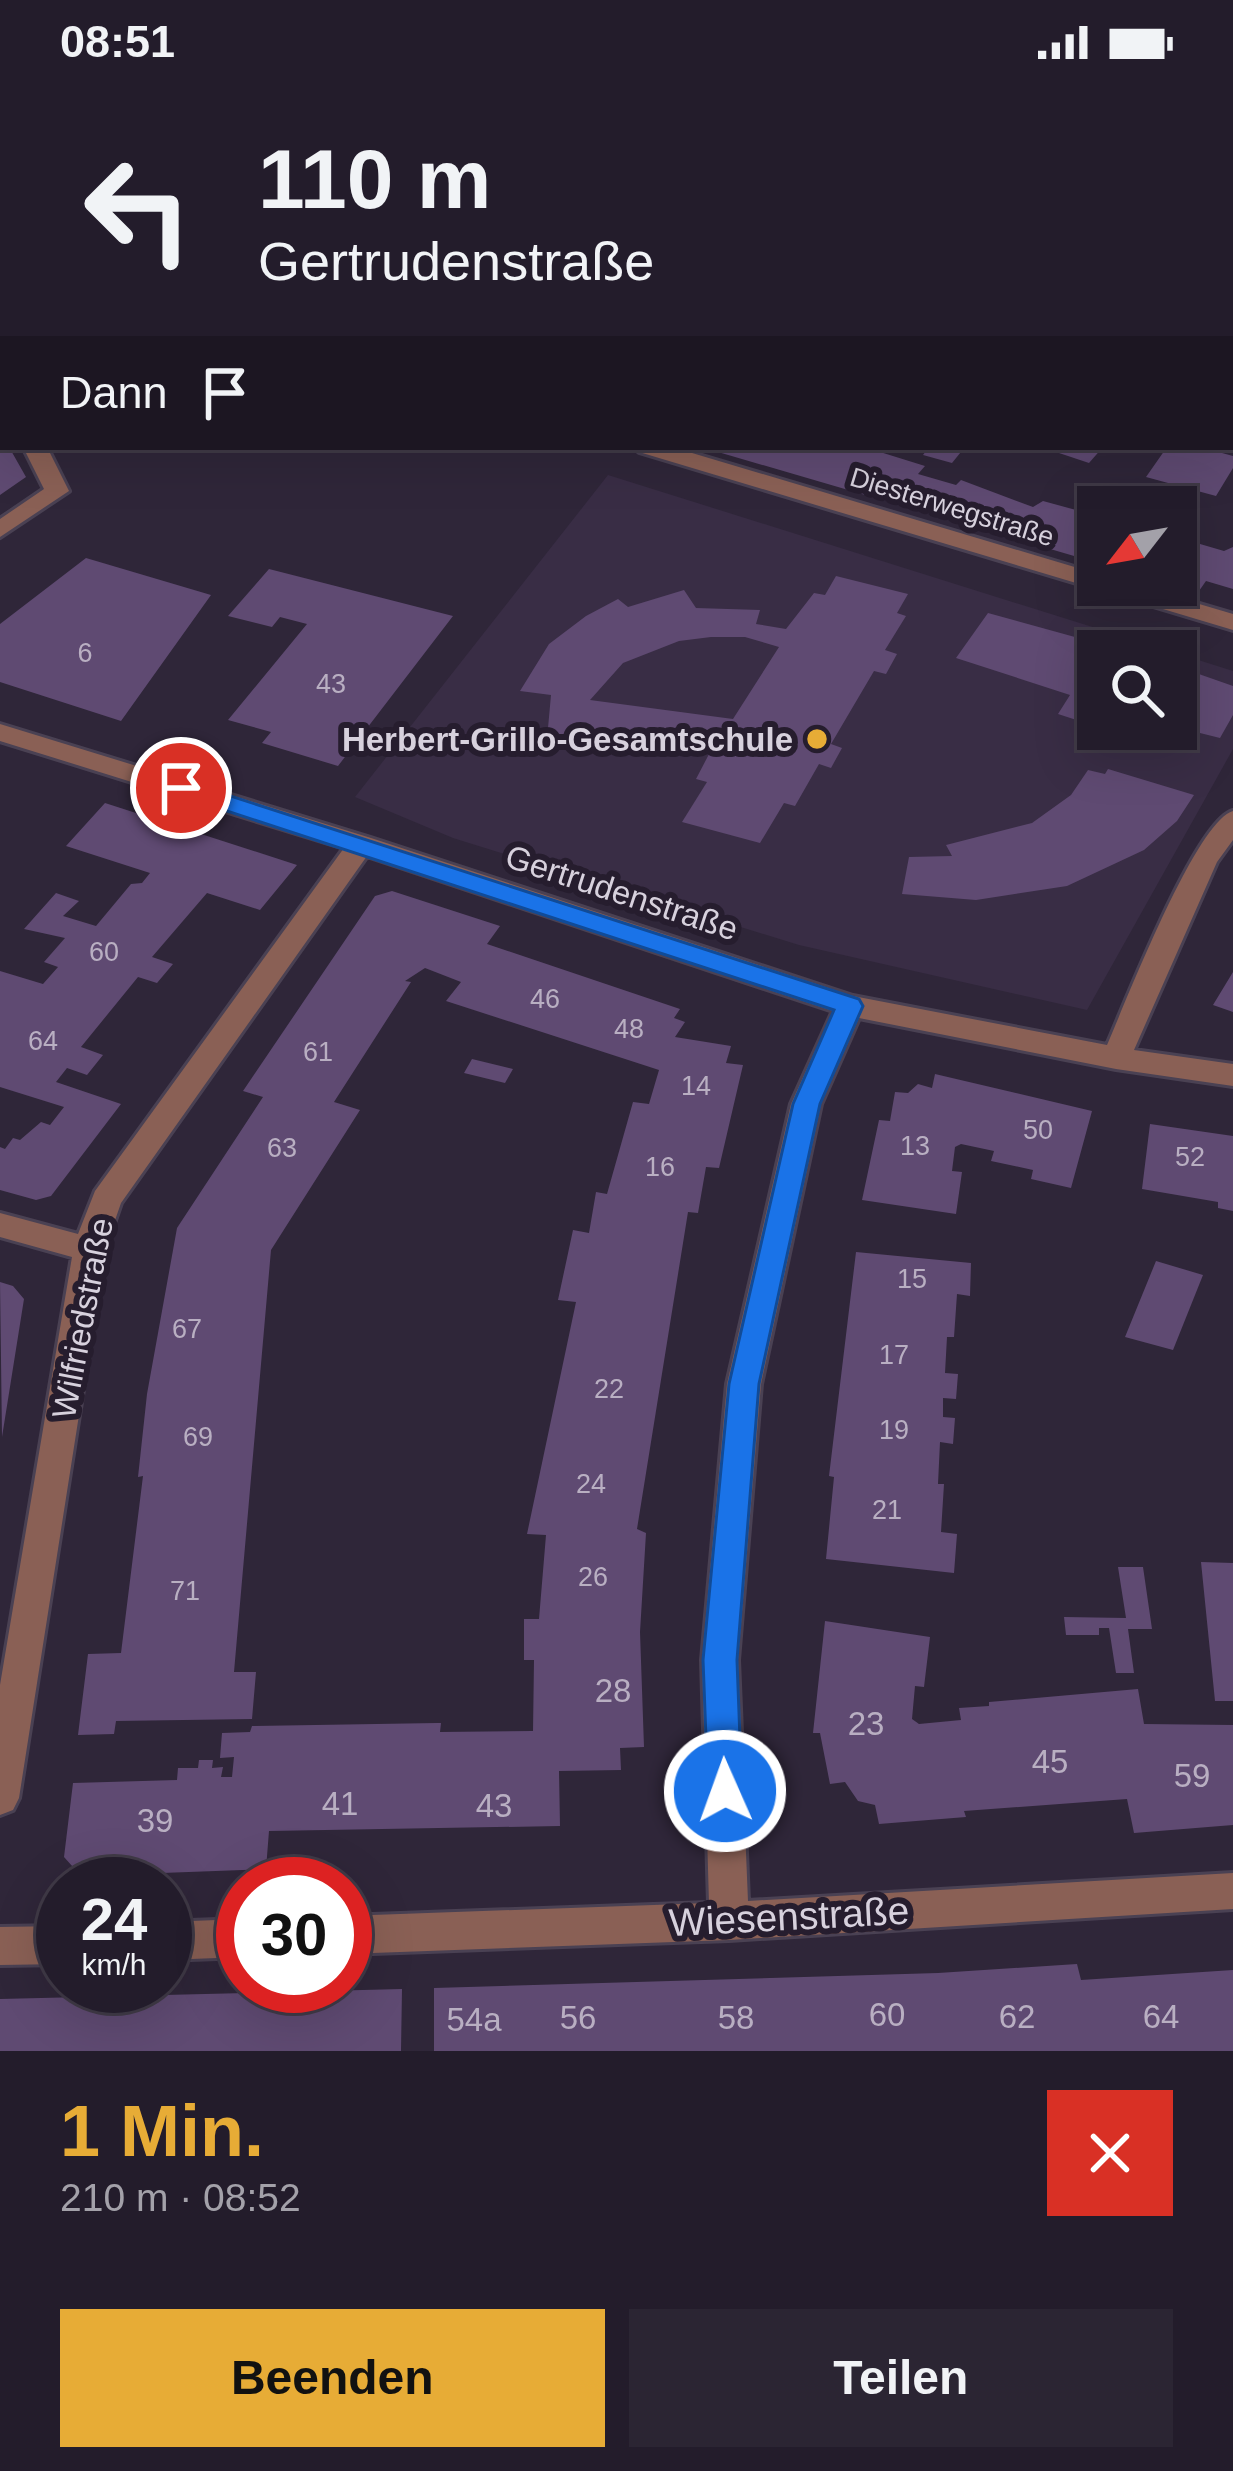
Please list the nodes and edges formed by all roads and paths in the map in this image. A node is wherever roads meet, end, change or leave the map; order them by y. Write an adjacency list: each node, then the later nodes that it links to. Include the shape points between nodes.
1 (36, 450): 3 (street, via 57,491)
2 (660, 450): 4 (street, Diesterwegstraße)
3 (0, 530)
4 (1077, 576)
5 (1179, 606): 6 (street)
6 (1233, 622)
7 (0, 732): 9 (street, Gertrudenstraße)
8 (1233, 820): 11 (street, via 1204,860)
9 (361, 844): 10 (street, Gertrudenstraße); 14 (street, Wilfriedstraße, via 106,1198)
10 (850, 1006): 11 (street, Gertrudenstraße); 17 (street, via 806,1104 744,1384 720,1660)
11 (1116, 1058): 12 (street, Gertrudenstraße)
12 (1233, 1075)
13 (0, 1225): 14 (street)
14 (89, 1250): 15 (street, Wilfriedstraße)
15 (0, 1798)
16 (1233, 1891): 17 (street, Wiesenstraße)
17 (730, 1921): 18 (street, Wiesenstraße)
18 (372, 1934)
19 (36, 1945): 20 (street)
20 (0, 1946)

